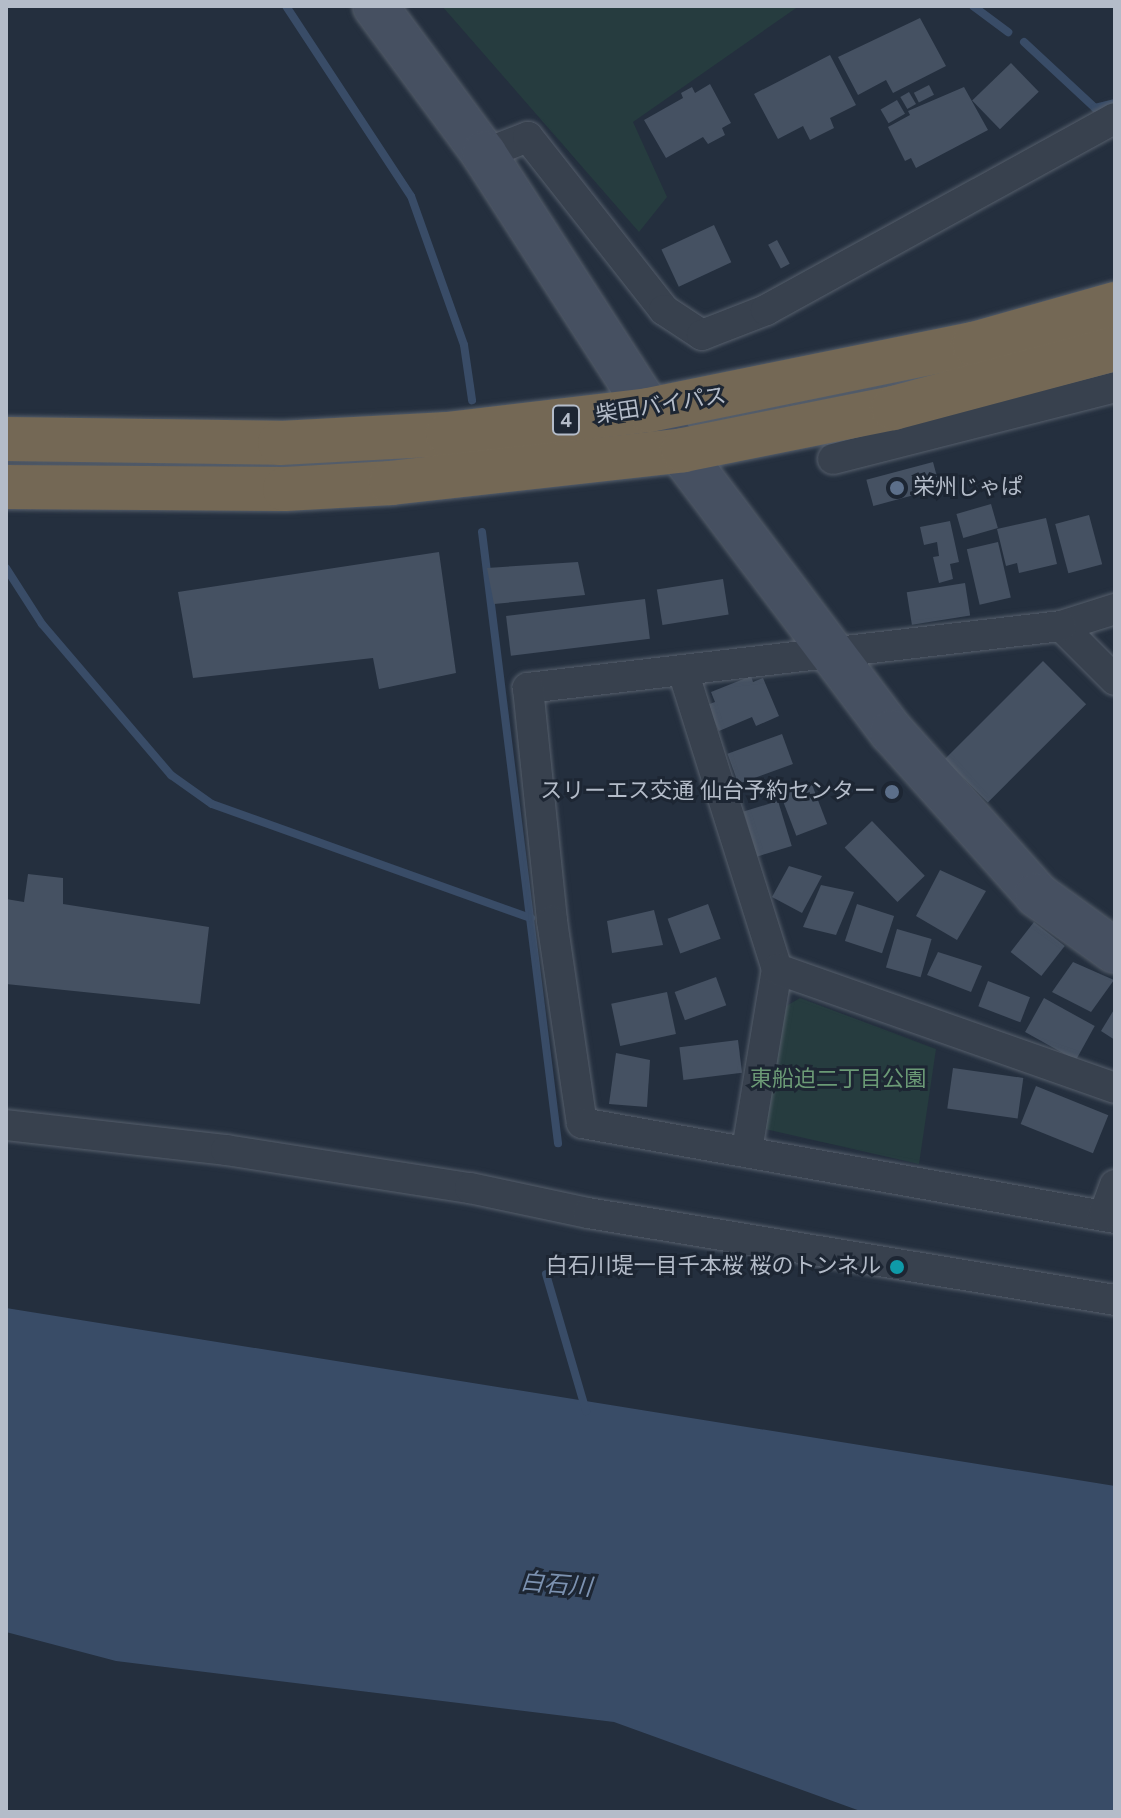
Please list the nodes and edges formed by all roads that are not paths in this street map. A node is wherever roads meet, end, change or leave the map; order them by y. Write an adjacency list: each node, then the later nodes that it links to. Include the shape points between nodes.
1 (375, 6): 3 (street)
2 (1115, 118): 3 (street, via 766,310 702,335 664,310 528,137)
3 (484, 154): 8 (street)
4 (1115, 304): 8 (highway, 柴田バイパス / 4, via 945,351)
5 (1115, 349): 7 (highway, 柴田バイパス / 4)
6 (1115, 387): 7 (street)
7 (1016, 396): 10 (highway, 柴田バイパス / 4); 11 (street)
8 (649, 410): 9 (highway, 柴田バイパス / 4, via 448,434 280,443); 10 (street)
9 (6, 439)
10 (683, 450): 12 (highway, 柴田バイパス / 4, via 315,487); 15 (street)
11 (833, 459)
12 (6, 487)
13 (1115, 609): 14 (street)
14 (1061, 626): 15 (street); 17 (street)
15 (833, 656): 16 (street); 18 (street, via 892,732 1037,895)
16 (683, 671): 19 (street); 22 (street, via 528,688 552,921 582,1123)
17 (1115, 680)
18 (1115, 951)
19 (777, 969): 20 (street); 22 (street)
20 (1115, 1088)
21 (6, 1125): 25 (street, via 226,1150 470,1188 588,1213)
22 (747, 1150): 24 (street)
23 (1115, 1185): 24 (street)
24 (1110, 1217)
25 (1115, 1300)

